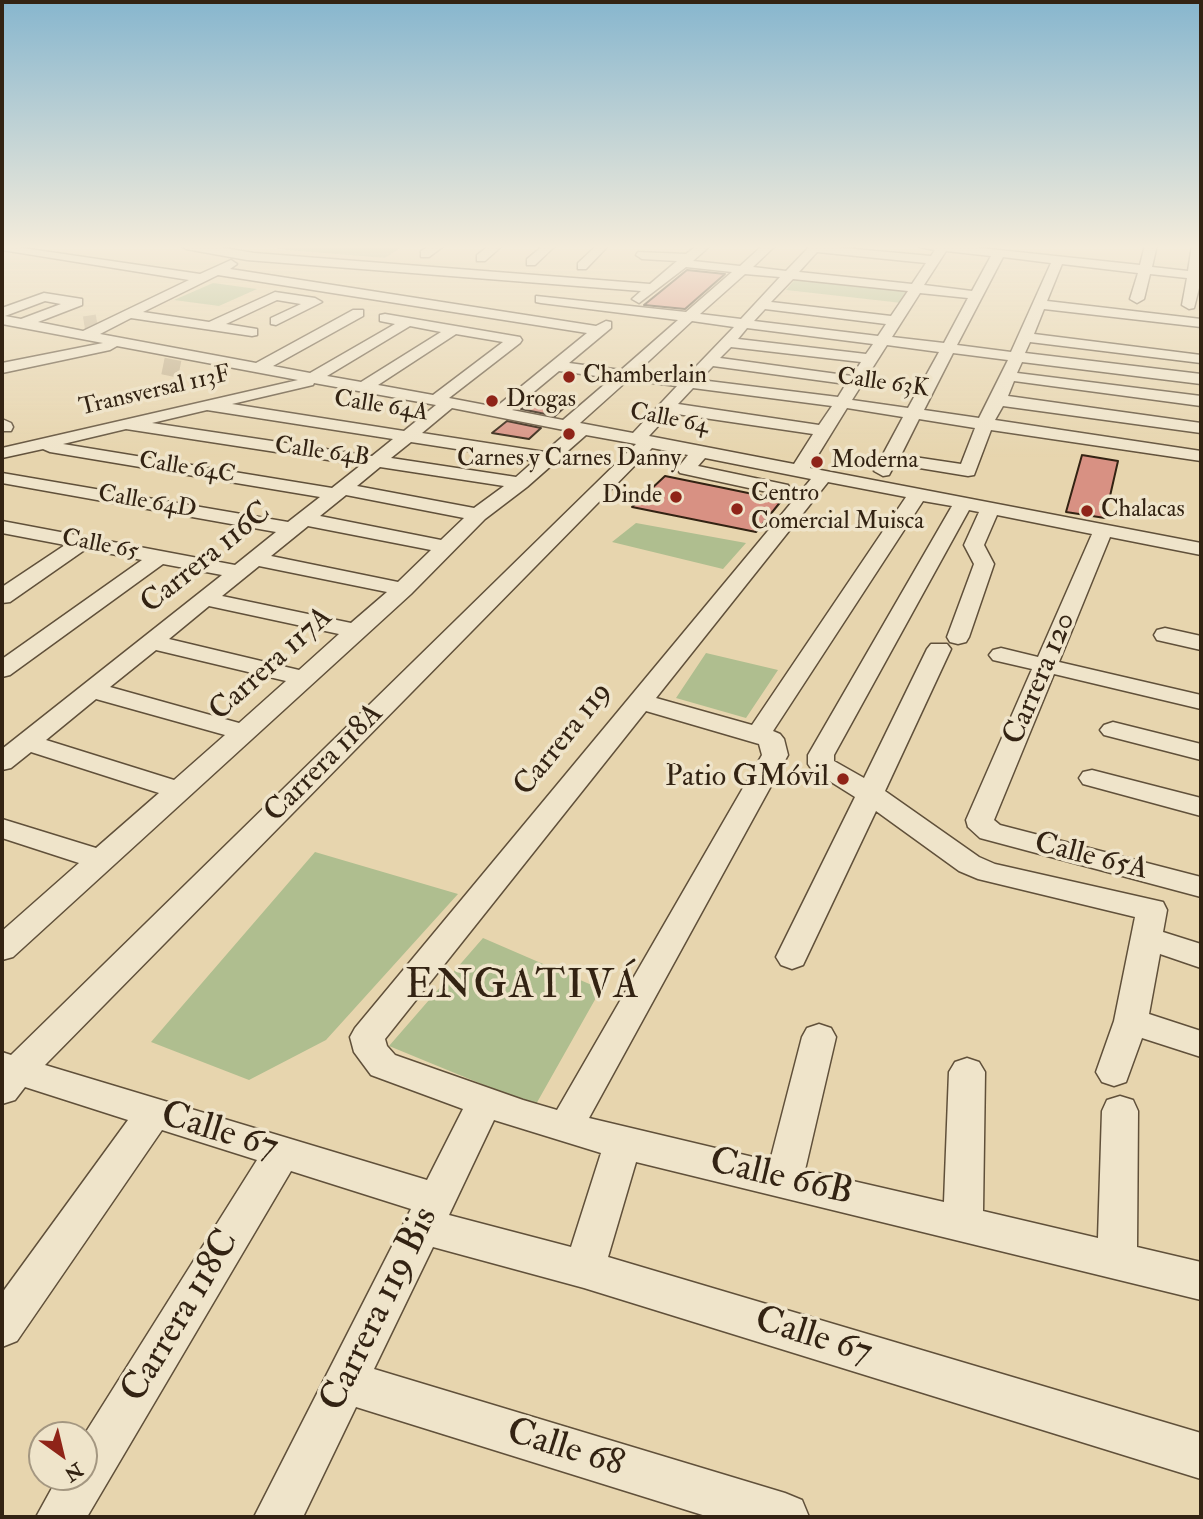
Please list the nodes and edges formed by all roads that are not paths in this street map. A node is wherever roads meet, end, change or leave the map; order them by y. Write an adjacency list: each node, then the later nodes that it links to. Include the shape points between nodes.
1 (42, 316): 25 (street)
2 (124, 316): 19 (street); 26 (street); 27 (street)
3 (233, 316): 26 (street)
4 (286, 316): 20 (street)
5 (353, 316): 47 (street)
6 (502, 316): 17 (street)
7 (519, 316): 17 (street)
8 (617, 316): 29 (street)
9 (691, 316): 23 (street); 50 (street, Carrera 117A)
10 (751, 316): 23 (street, Carrera 118A)
11 (852, 316): 21 (street)
12 (896, 316): 21 (street, Carrera 119)
13 (966, 316): 35 (street)
14 (1038, 316): 31 (street)
15 (1140, 316): 24 (street)
16 (385, 318): 22 (street)
17 (516, 318): 29 (street)
18 (2, 320): 25 (street, Calle 64)
19 (102, 320)
20 (276, 321)
21 (895, 321): 32 (street, Carrera 119)
22 (408, 322): 28 (street); 52 (street)
23 (745, 323): 32 (street); 33 (street, Carrera 118A)
24 (1201, 323)
25 (22, 324): 27 (street, Calle 64)
26 (211, 326): 30 (street)
27 (84, 330): 34 (street, Calle 64)
28 (453, 330): 57 (street); 61 (street, via 515,340)
29 (599, 331): 45 (street)
30 (252, 332)
31 (1025, 337): 39 (street); 41 (street)
32 (883, 339): 35 (street); 40 (street, Carrera 119)
33 (727, 342): 40 (street); 42 (street, Carrera 118A)
34 (124, 343): 36 (street, Calle 64); 38 (street)
35 (949, 347): 39 (street); 67 (street)
36 (162, 350): 43 (street, Calle 64); 44 (street, via 158,356)
37 (311, 352): 49 (street)
38 (66, 355): 46 (street); 55 (street, via 70,366)
39 (1017, 355): 51 (street); 53 (street)
40 (870, 359): 54 (street, Carrera 119)
41 (1201, 359)
42 (709, 361): 54 (street); 56 (street, Carrera 118A)
43 (230, 362): 47 (street, Calle 64); 48 (street)
44 (163, 366)
45 (557, 366): 50 (street, Calle 63K); 66 (street)
46 (2, 368)
47 (258, 368): 49 (street, Calle 64)
48 (183, 370)
49 (276, 371): 52 (street, Calle 64)
50 (626, 376): 56 (street, Calle 63K); 71 (street, Carrera 117A)
51 (1008, 376): 59 (street); 60 (street)
52 (315, 378): 57 (street, Calle 64); 63 (street, Transversal 113F)
53 (1201, 379)
54 (856, 381): 62 (street, Carrera 119)
55 (8, 383)
56 (687, 385): 62 (street, Calle 63K); 64 (street, Carrera 118A)
57 (364, 387): 58 (street, Calle 64)
58 (381, 390): 61 (street, Calle 64); 65 (street)
59 (998, 400): 69 (street); 72 (street)
60 (1201, 401)
61 (443, 402): 66 (street, Calle 64); 74 (street, Carrera 116C)
62 (843, 403): 67 (street, Calle 63K); 73 (street, Carrera 119)
63 (205, 405): 70 (street, Transversal 113F); 74 (street, Calle 64A)
64 (665, 407): 68 (street); 75 (street, Carrera 118A)
65 (352, 410)
66 (500, 412): 71 (street, Calle 64)
67 (912, 413): 69 (street, Calle 63K); 81 (street)
68 (738, 418): 73 (street); 77 (street)
69 (985, 423): 79 (street, Calle 63K); 81 (street, via 968,471)
70 (124, 424): 76 (street, Transversal 113F); 82 (street, Calle 64B)
71 (576, 427): 75 (street, Calle 64); 80 (street, Carrera 117A)
72 (1201, 428)
73 (824, 431): 83 (street, Carrera 119)
74 (407, 436): 80 (street, Calle 64A); 82 (street, Carrera 116C)
75 (643, 440): 77 (street, Calle 64); 139 (street, Carrera 118A)
76 (38, 445): 78 (street, Transversal 113F); 88 (street, Calle 64C)
77 (706, 452): 83 (street, Calle 64); 87 (street, via 686,469)
78 (2, 453)
79 (1201, 456)
80 (550, 458): 85 (street, Carrera 117A)
81 (890, 458): 86 (street)
82 (377, 460): 85 (street, Calle 64B); 88 (street, Carrera 116C)
83 (812, 473): 86 (street, Calle 64); 113 (street, Carrera 119)
84 (2, 478): 93 (street, Calle 64D)
85 (520, 483): 92 (street, Carrera 117A)
86 (875, 485): 89 (street, Calle 64)
87 (781, 489)
88 (339, 491): 92 (street, Calle 64C); 93 (street, Carrera 116C)
89 (918, 494): 90 (street, Calle 64); 117 (street)
90 (963, 503): 91 (street, Calle 64); 123 (street, via 821,755 821,764)
91 (990, 508): 95 (street, Calle 64); 123 (street, via 974,545 984,564 949,643)
92 (478, 515): 97 (street, Carrera 117A)
93 (298, 524): 97 (street, Calle 64D); 100 (street, Carrera 116C)
94 (4, 529): 96 (street, Calle 65)
95 (1103, 530): 98 (street, Calle 64); 109 (street, Carrera 120)
96 (83, 542): 99 (street, Calle 65); 102 (street)
97 (445, 547): 101 (street, Carrera 117A)
98 (1201, 549)
99 (159, 557): 100 (street, Calle 65); 110 (street)
100 (247, 565): 101 (street, Calle 65); 103 (street, Carrera 116C)
101 (403, 589): 104 (street, Carrera 117A)
102 (2, 597)
103 (205, 599): 104 (street); 106 (street, Carrera 116C)
104 (356, 631): 111 (street, Carrera 117A)
105 (1165, 635): 107 (street)
106 (151, 642): 111 (street); 112 (street, Carrera 116C)
107 (1201, 643)
108 (1001, 656): 109 (street)
109 (1047, 666): 114 (street); 125 (street, Carrera 120, via 981,820)
110 (2, 670)
111 (304, 678): 116 (street, Carrera 117A)
112 (92, 690): 116 (street); 118 (street, Carrera 116C)
113 (638, 692): 117 (street); 136 (street, Carrera 119, via 367,1037)
114 (1201, 702)
115 (1113, 730): 119 (street)
116 (244, 732): 122 (street, Carrera 117A)
117 (768, 732): 142 (street, via 775,755)
118 (26, 742): 120 (street, Carrera 116C); 122 (street)
119 (1201, 752)
120 (2, 762)
121 (1092, 778): 124 (street)
122 (179, 790): 127 (street, Carrera 117A)
123 (870, 794): 130 (street, via 988,872 1152,910); 132 (street)
124 (1201, 807)
125 (982, 827): 128 (street, Calle 65A)
126 (2, 828): 127 (street)
127 (101, 860): 129 (street, Carrera 117A)
128 (1201, 887)
129 (7, 938)
130 (1146, 938): 131 (street); 133 (street)
131 (1201, 956)
132 (792, 957)
133 (1131, 1021): 135 (street); 137 (street)
134 (819, 1037): 146 (street)
135 (1201, 1044)
136 (371, 1052): 140 (street, Calle 66B, via 383,1065)
137 (1114, 1072)
138 (967, 1073): 148 (street)
139 (7, 1076): 143 (street, Calle 67)
140 (484, 1104): 144 (street, Calle 66B); 147 (street, Carrera 119 Bis)
141 (1120, 1111): 149 (street)
142 (574, 1112)
143 (154, 1113): 145 (street, Calle 67); 152 (street)
144 (623, 1143): 146 (street, Calle 66B); 150 (street)
145 (282, 1152): 147 (street, Calle 67); 155 (street, Carrera 118C)
146 (784, 1179): 148 (street, Calle 66B)
147 (429, 1213): 150 (street, Calle 67); 153 (street, Carrera 119 Bis)
148 (963, 1223): 149 (street, Calle 66B)
149 (1116, 1260): 151 (street, Calle 66B)
150 (584, 1269): 154 (street, Calle 67)
151 (1201, 1281)
152 (2, 1327)
153 (345, 1382): 156 (street, Carrera 119 Bis); 157 (street, Calle 68)
154 (1201, 1456)
155 (60, 1517)
156 (278, 1517)
157 (785, 1517)

